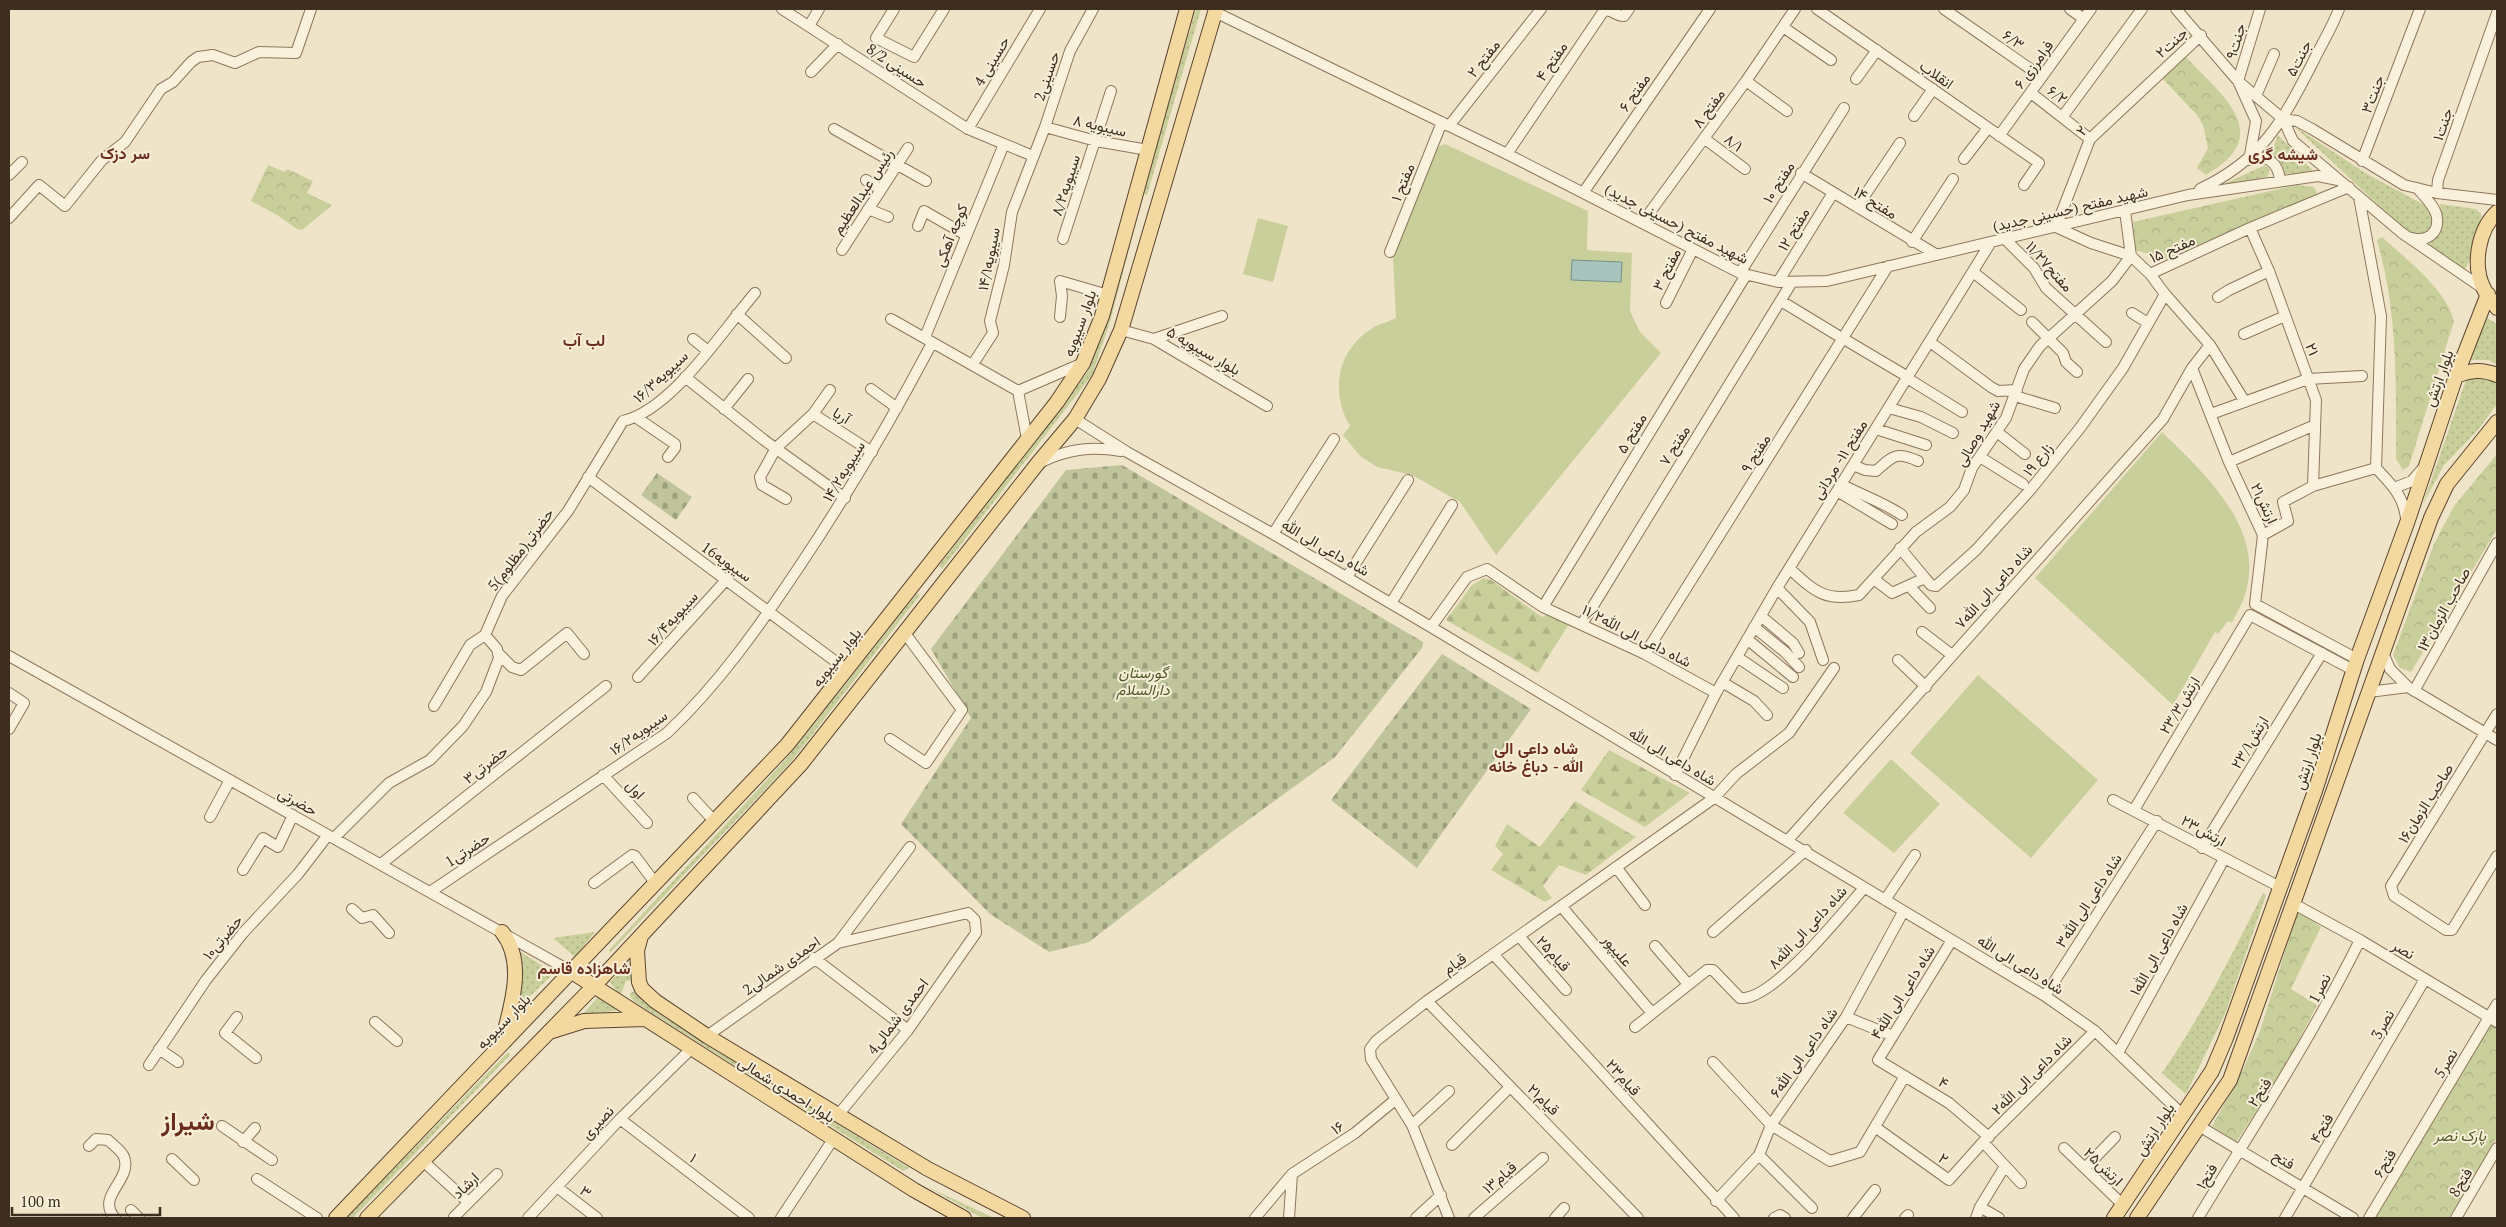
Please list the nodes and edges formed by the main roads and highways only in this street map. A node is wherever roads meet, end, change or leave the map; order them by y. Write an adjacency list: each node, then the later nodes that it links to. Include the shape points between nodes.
1 (1187, 9): 3 (main road, بلوار سیبویه)
2 (1215, 10): 4 (main road)
3 (1136, 194): 4 (main road, via 1139,202 1148,207); 6 (main road, بلوار سیبویه)
4 (1158, 202): 7 (main road)
5 (2497, 212): 8 (main road, via 2484,232 2479,251 2479,270)
6 (1128, 227): 7 (main road, via 1140,224 1146,228); 13 (main road, بلوار سیبویه, via 1083,363 1057,402)
7 (1148, 238): 14 (main road, via 1121,330 1075,419)
8 (2486, 291): 9 (main road); 11 (main road, بلوار ارتش)
9 (2497, 308)
10 (2497, 374): 11 (main road, via 2470,370)
11 (2456, 376): 28 (main road, بلوار ارتش, via 2355,664 2315,791 2226,1038 2212,1071)
12 (2497, 422): 29 (main road, via 2447,484 2431,518 2230,1080)
13 (920, 575): 14 (main road); 17 (main road, بلوار سیبویه, via 786,745)
14 (938, 589): 16 (main road, via 801,764)
15 (502, 932): 21 (main road, via 512,950 515,977)
16 (641, 935): 18 (main road); 22 (main road, بلوار احمدی شمالی, via 636,950 639,982 655,1001)
17 (572, 972): 18 (main road, بلوار احمدی شمالی); 21 (main road, بلوار سیبویه)
18 (594, 986): 19 (main road, بلوار احمدی شمالی); 20 (main road)
19 (644, 1019): 20 (main road, via 584,1021); 23 (main road, بلوار احمدی شمالی)
20 (547, 1032): 25 (main road)
21 (501, 1047): 24 (main road, بلوار سیبویه)
22 (928, 1170): 23 (main road); 27 (main road, بلوار احمدی شمالی)
23 (914, 1190): 26 (main road, بلوار احمدی شمالی)
24 (336, 1218)
25 (367, 1218)
26 (964, 1218)
27 (1023, 1218)
28 (2114, 1218)
29 (2137, 1218)

